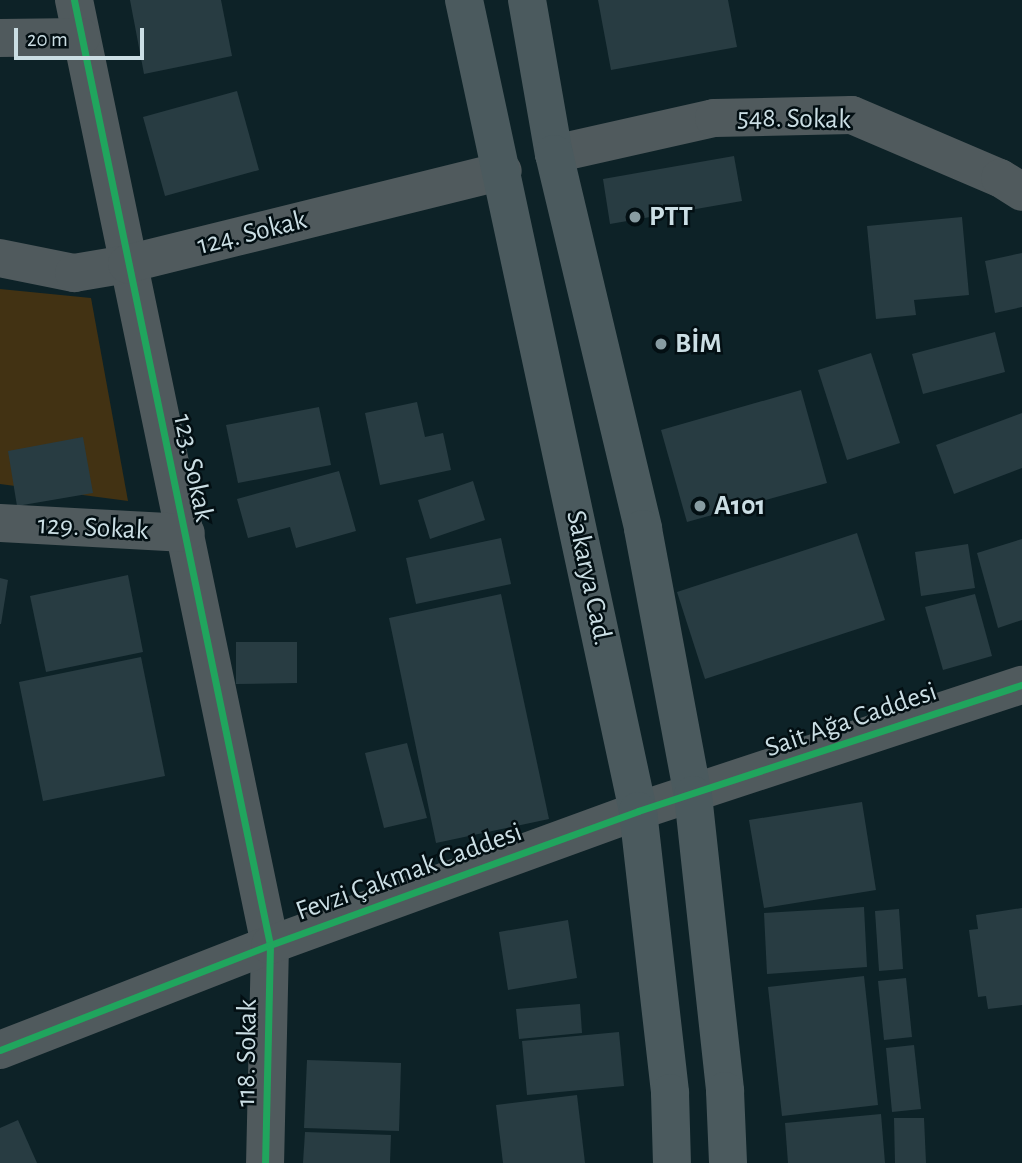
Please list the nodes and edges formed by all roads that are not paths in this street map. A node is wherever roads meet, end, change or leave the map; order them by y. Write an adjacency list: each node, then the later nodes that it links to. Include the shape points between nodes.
1 (74, 0): 4 (street, 123. Sokak)
2 (464, 0): 7 (main road, Sakarya Cad.)
3 (527, 0): 6 (main road)
4 (80, 37): 5 (street); 10 (street, 123. Sokak)
5 (0, 38)
6 (554, 154): 8 (street, 548. Sokak, via 714,118 852,115); 14 (main road, via 643,528)
7 (503, 171): 10 (street, 124. Sokak); 15 (main road, Sakarya Cad.)
8 (1022, 192)
9 (0, 258): 10 (street, 124. Sokak, via 74,273)
10 (127, 264): 12 (street, 123. Sokak)
11 (0, 523): 12 (street, 129. Sokak)
12 (186, 533): 16 (street, 123. Sokak)
13 (1022, 685): 14 (street, Sait Ağa Caddesi)
14 (692, 796): 15 (street, Sait Ağa Caddesi); 20 (main road, via 725,1091)
15 (638, 811): 16 (street, Fevzi Çakmak Caddesi); 19 (main road, Sakarya Cad., via 670,1093)
16 (270, 945): 17 (street, Fevzi Çakmak Caddesi); 18 (street, 118. Sokak)
17 (0, 1050)
18 (265, 1163)
19 (672, 1163)
20 (728, 1163)

